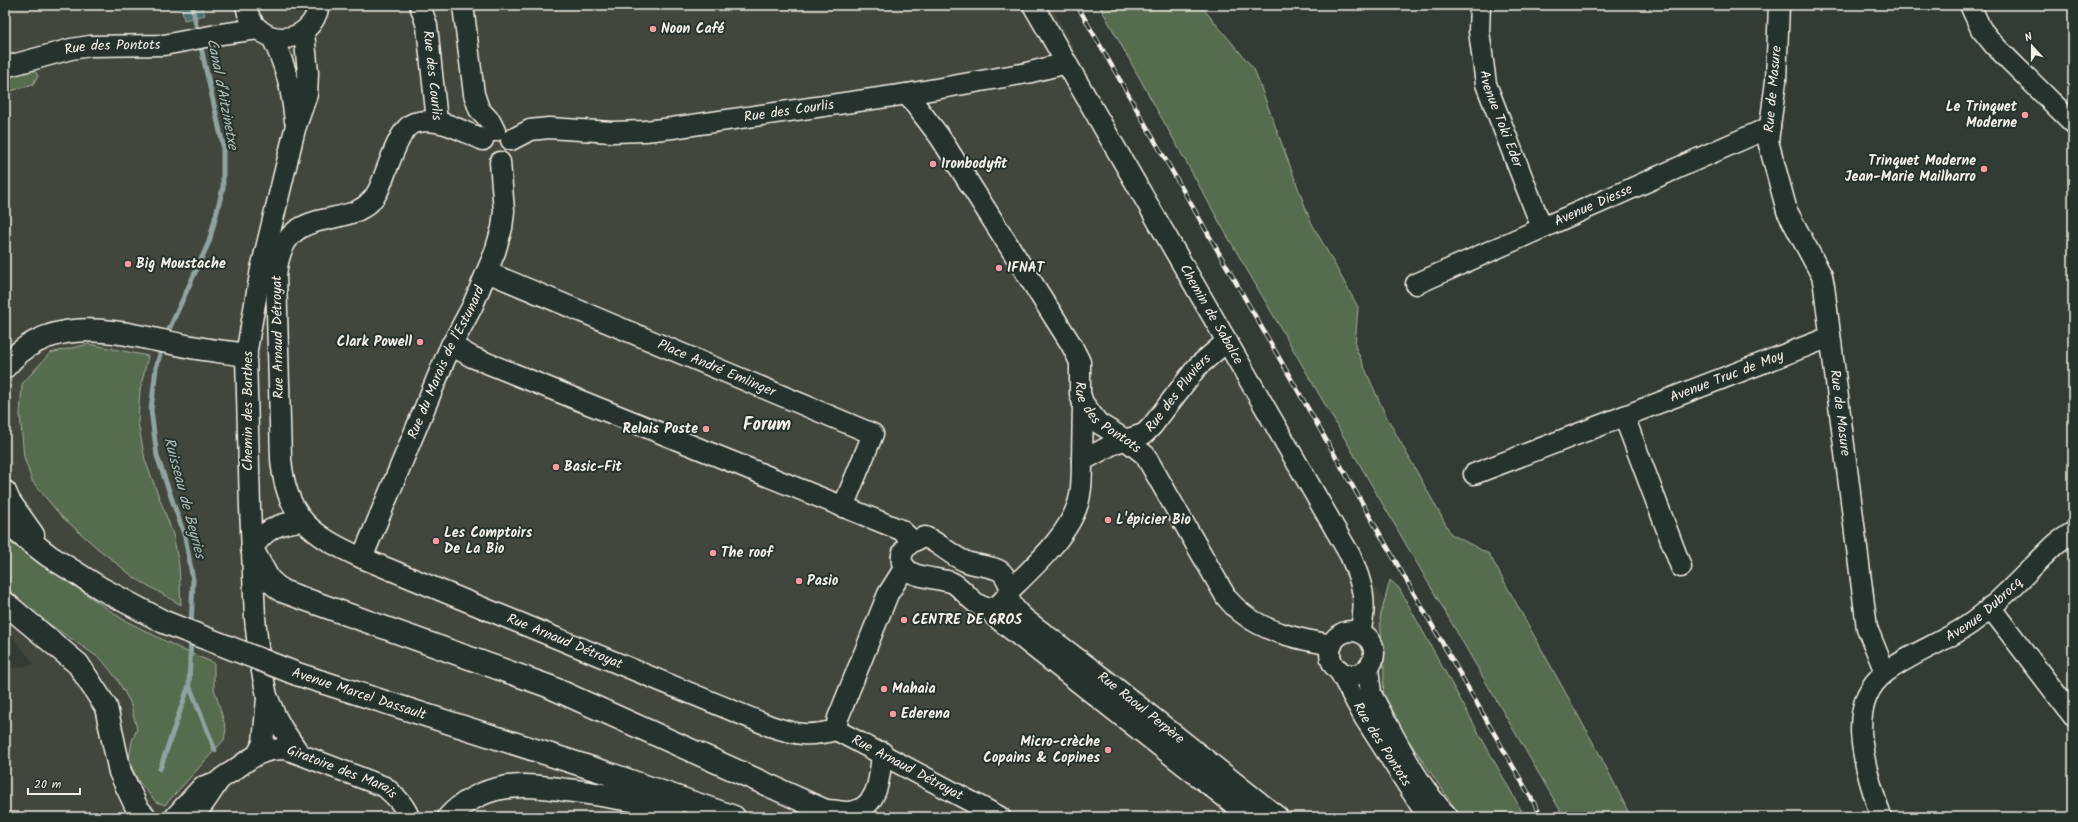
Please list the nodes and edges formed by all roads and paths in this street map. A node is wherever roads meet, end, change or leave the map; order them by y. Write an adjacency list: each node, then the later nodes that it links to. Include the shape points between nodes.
1 (319, 5): 9 (street, via 314,20)
2 (420, 5): 15 (street, Rue des Courlis, via 426,26)
3 (462, 5): 19 (street, via 474,94 479,109 490,121)
4 (1033, 5): 12 (street, Chemin de Sabalce)
5 (1480, 5): 21 (street, Avenue Toki Eder, via 1479,31 1486,84)
6 (1779, 5): 17 (street, Rue de Masure, via 1776,81)
7 (1970, 5): 16 (street, via 1982,29 1994,45)
8 (246, 6): 10 (street, Chemin des Barthes, via 248,15); 11 (street)
9 (304, 32): 10 (street, Rue des Pontots, via 289,38); 18 (street, Chemin des Barthes, via 308,73 307,94)
10 (265, 33): 11 (street, Rue des Pontots); 18 (street, Chemin des Barthes, via 285,65 291,87)
11 (221, 34): 13 (street, Rue des Pontots, via 164,45 78,48)
12 (1067, 63): 14 (street, Rue des Courlis, via 1027,73); 25 (street, Chemin de Sabalce)
13 (5, 67)
14 (907, 94): 19 (street, Rue des Courlis, via 645,131 612,132 549,128); 29 (street, Rue des Pontots, via 940,137 1071,344 1080,362 1080,394)
15 (437, 121): 19 (street, Rue des Courlis); 36 (street, Rue Arnaud Détroyat, via 413,123 403,131 378,192 370,203 359,210 297,229 290,236 277,263 283,478 294,509)
16 (2073, 123)
17 (1770, 127): 21 (street, Avenue Diesse); 24 (street, Rue de Masure, via 1768,141 1787,211 1822,276)
18 (295, 129): 27 (street, Chemin des Barthes, via 261,270)
19 (497, 137): 20 (street, via 513,144 511,154); 20 (street, via 482,150 490,161)
20 (500, 162): 22 (street, Rue du Marais de l'Estunard, via 504,211 502,228)
21 (1542, 228): 23 (street, Avenue Diesse)
22 (487, 272): 26 (street, Rue du Marais de l'Estunard); 35 (street, Place André Emlinger, via 873,434)
23 (1416, 284)
24 (1830, 337): 30 (street, Avenue Truc de Moy); 53 (street, Rue de Masure, via 1866,628)
25 (1227, 341): 31 (street, Rue des Pluviers, via 1197,368 1144,434); 49 (street, Chemin de Sabalce, via 1350,555 1364,594)
26 (452, 345): 35 (street, via 472,357); 42 (street, Rue du Marais de l'Estunard)
27 (246, 355): 28 (main road, via 98,329 66,331 39,339 14,355); 40 (street, Chemin des Barthes)
28 (5, 367)
29 (1083, 404): 31 (street, Rue des Pontots, via 1098,423); 32 (street)
30 (1624, 416): 33 (street, Avenue Truc de Moy); 43 (street)
31 (1126, 440): 32 (street, Rue des Pluviers, via 1115,443); 50 (street, Rue des Pontots, via 1145,455 1235,609 1280,634)
32 (1082, 461): 45 (street, via 1080,496 1075,513 1065,529)
33 (1474, 474)
34 (5, 492): 41 (main road)
35 (843, 507): 39 (street, via 901,530)
36 (302, 521): 40 (street, via 278,524 258,540); 42 (street, Rue Arnaud Détroyat, via 319,536)
37 (5, 522): 41 (main road, Avenue Marcel Dassault)
38 (2073, 532): 47 (street, Avenue Dubrocq, via 2057,543)
39 (913, 541): 44 (street, via 902,554); 45 (street, Rue Raoul Perpère, via 925,537 968,562 1000,571 1006,578)
40 (252, 549): 54 (street, Chemin des Barthes, via 255,618); 61 (main road, via 269,580 282,591 548,686)
41 (49, 556): 68 (main road, Avenue Marcel Dassault, bridge, via 102,589 164,622 297,674 604,772)
42 (362, 558): 56 (street, Rue Arnaud Détroyat, via 770,726 791,733 815,735)
43 (1681, 566)
44 (905, 567): 48 (street, Rue Raoul Perpère, via 918,576 952,583 979,605); 56 (street, Rue Arnaud Détroyat, via 888,594 838,718)
45 (1010, 592): 48 (street, via 1000,604); 71 (street, Rue Raoul Perpère, via 1010,602 1026,620)
46 (5, 603): 62 (main road, via 78,664 106,707 120,772 137,808)
47 (1990, 607): 53 (street, Avenue Dubrocq, via 1970,624); 55 (street)
48 (989, 608): 70 (street, Rue Raoul Perpère, via 994,616)
49 (1360, 632): 50 (street, via 1346,632 1335,639); 51 (street, via 1370,639 1375,651)
50 (1332, 645): 52 (street, via 1331,659)
51 (1368, 668): 52 (street, via 1351,675); 73 (street, Rue des Pontots, via 1372,694 1378,707 1423,785)
52 (1339, 670): 72 (street, Rue des Pontots, via 1364,717)
53 (1885, 672): 74 (street, via 1866,696 1861,740 1864,763)
54 (267, 696): 58 (street, Chemin des Barthes, via 263,743); 59 (street, Chemin des Barthes, via 282,728)
55 (2073, 716)
56 (836, 730): 57 (street, Rue Arnaud Détroyat)
57 (882, 752): 61 (street, via 879,784 864,807 849,812); 69 (street, Rue Arnaud Détroyat)
58 (258, 753): 59 (street, Giratoire des Marais, via 286,749); 60 (street, Giratoire des Marais)
59 (299, 753): 65 (street, Giratoire des Marais, via 385,787 406,809)
60 (230, 773): 63 (street, via 202,787); 64 (street, Giratoire des Marais)
61 (833, 813)
62 (145, 817)
63 (175, 817)
64 (193, 817)
65 (409, 817)
66 (449, 817): 67 (main road, via 457,808 478,796 501,788 529,786 600,794)
67 (717, 817)
68 (734, 817)
69 (1000, 817)
70 (1250, 817)
71 (1278, 817)
72 (1428, 817)
73 (1448, 817)
74 (1881, 817)

